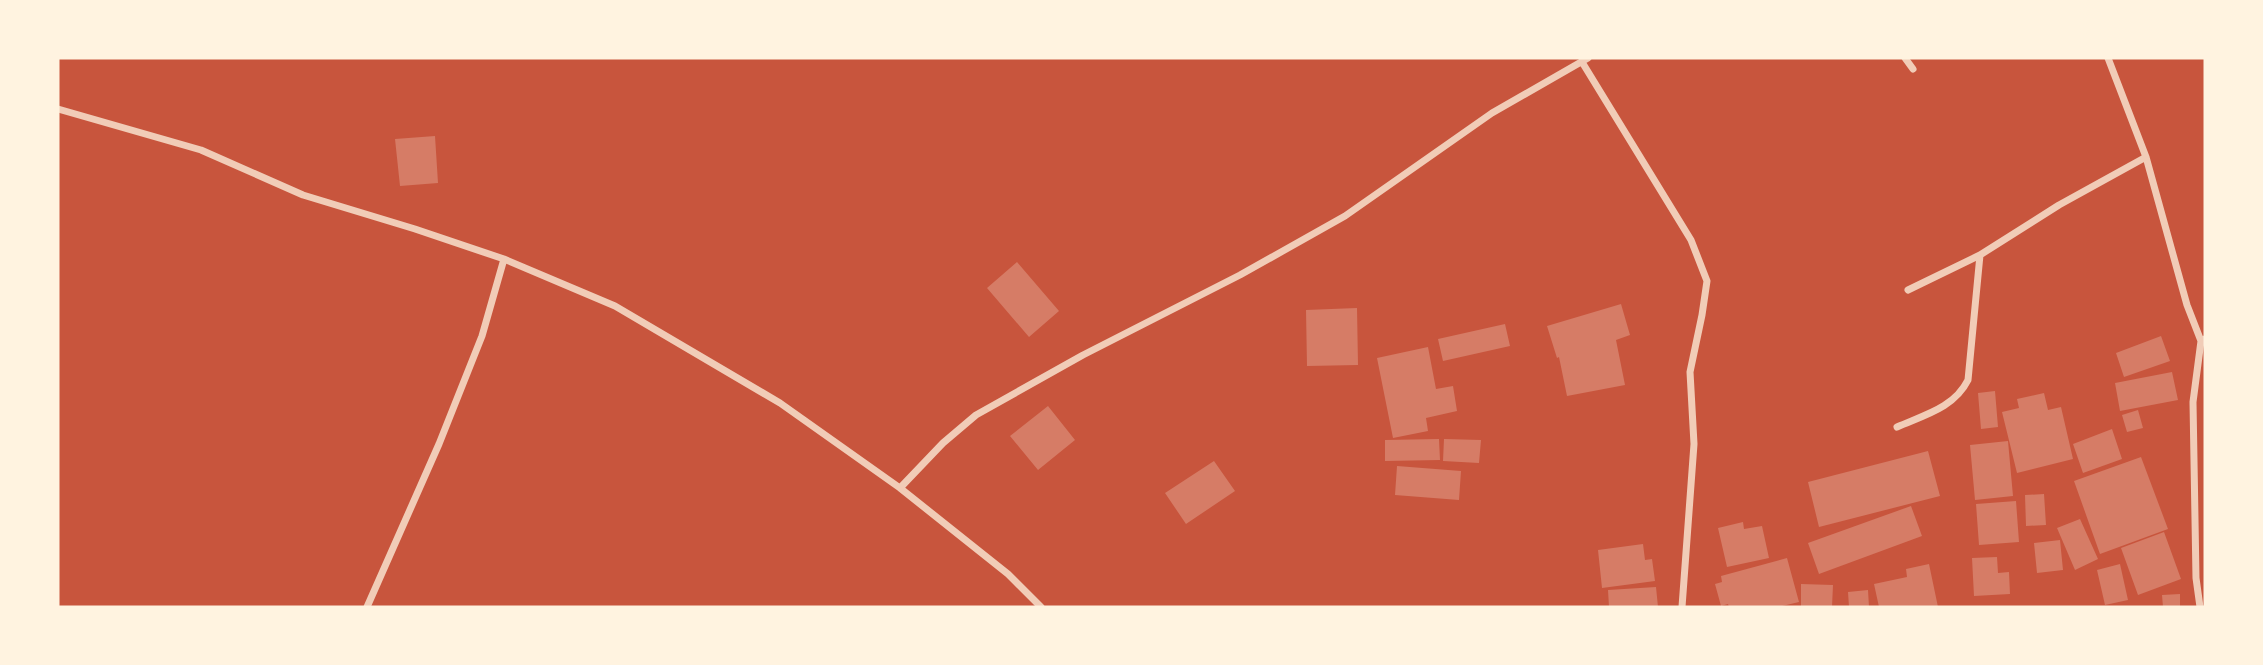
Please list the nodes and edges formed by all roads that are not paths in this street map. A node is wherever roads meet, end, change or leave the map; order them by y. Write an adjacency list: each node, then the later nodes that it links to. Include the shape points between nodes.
1 (1905, 58): 4 (street)
2 (2108, 58): 6 (street)
3 (1585, 60): 12 (street, via 1492,113 1345,216 976,415); 15 (street, via 1691,240 1707,281 1690,372 1694,444)
4 (1913, 69)
5 (58, 109): 8 (street, via 201,150 303,195)
6 (2146, 157): 7 (street); 10 (street, via 2186,305)
7 (1980, 255): 9 (street); 11 (street, via 1968,380 1962,393 1951,403)
8 (504, 259): 12 (street, via 615,306 780,403); 13 (street, via 482,336)
9 (1908, 290)
10 (2203, 340): 16 (street, via 2193,402)
11 (1897, 427)
12 (900, 488): 14 (street, via 1008,574)
13 (367, 607)
14 (1041, 607)
15 (1682, 607)
16 (2200, 607)

